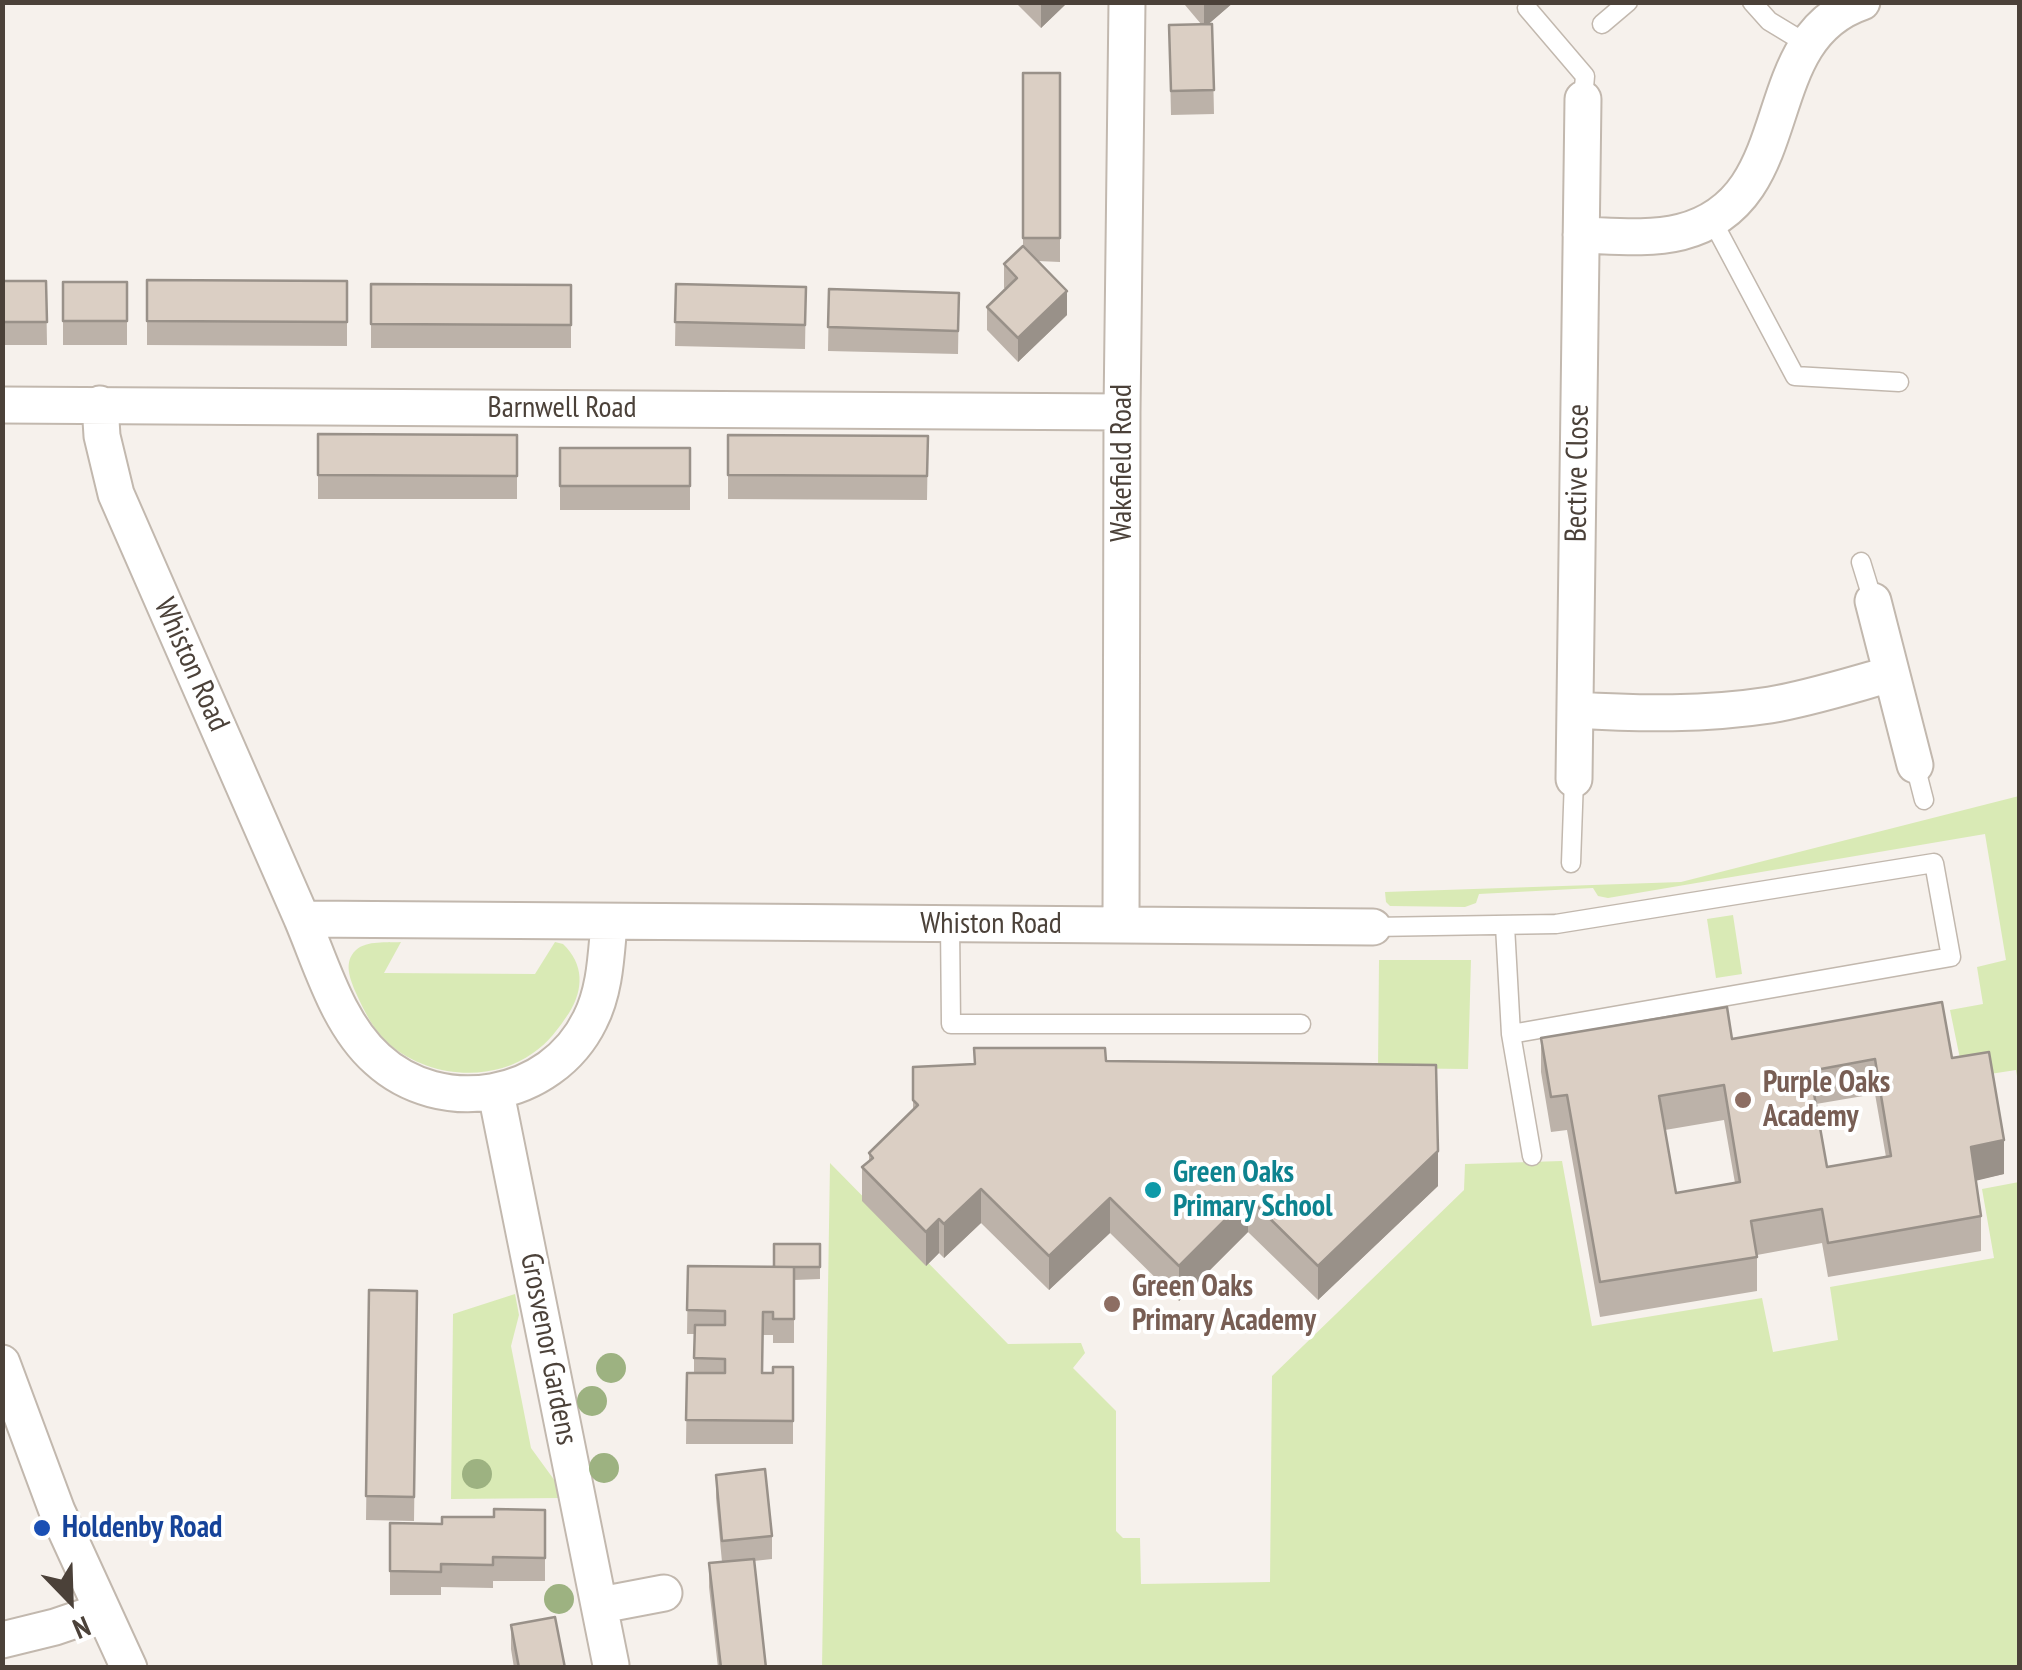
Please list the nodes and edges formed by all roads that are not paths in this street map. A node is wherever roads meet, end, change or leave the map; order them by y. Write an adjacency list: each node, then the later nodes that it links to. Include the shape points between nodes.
1 (1126, 2): 14 (street, Wakefield Road)
2 (1628, 2): 6 (lane)
3 (1752, 2): 7 (lane)
4 (1838, 7): 7 (street)
5 (1527, 8): 8 (lane, via 1585,76)
6 (1602, 24)
7 (1807, 44): 9 (street, via 1755,175)
8 (1583, 99): 10 (street, Bective Close)
9 (1712, 220): 10 (street, via 1677,233); 11 (lane, via 1796,376)
10 (1581, 235): 18 (street, Bective Close)
11 (1900, 382)
12 (2, 404): 13 (street, Barnwell Road)
13 (100, 404): 14 (street, Barnwell Road); 23 (street, Whiston Road, via 116,494)
14 (1122, 412): 24 (street, Wakefield Road)
15 (1861, 562): 16 (lane)
16 (1872, 601): 17 (street)
17 (1892, 674): 18 (street, via 1722,711); 19 (street)
18 (1575, 710): 20 (street, Bective Close)
19 (1915, 765): 21 (lane)
20 (1574, 779): 22 (lane)
21 (1924, 800)
22 (1571, 863)
23 (302, 919): 25 (street, Whiston Road); 31 (street, Whiston Road, via 345,1019 373,1056 430,1090)
24 (1121, 923): 26 (street, Whiston Road); 28 (street, Whiston Road)
25 (609, 924): 26 (street, Whiston Road); 31 (street, Whiston Road, via 597,1006 580,1038 552,1066)
26 (950, 924): 29 (lane, via 950,1024)
27 (1505, 926): 28 (lane); 30 (lane); 30 (lane, via 1556,924 1934,863 1951,957)
28 (1373, 927)
29 (1301, 1024)
30 (1511, 1034): 32 (lane)
31 (496, 1092): 35 (street, Grosvenor Gardens)
32 (1532, 1156)
33 (2, 1363): 36 (street, via 56,1511)
34 (664, 1592): 35 (street)
35 (601, 1605): 38 (street, Grosvenor Gardens)
36 (102, 1611): 37 (street); 39 (street)
37 (2, 1640)
38 (611, 1664)
39 (129, 1668)

